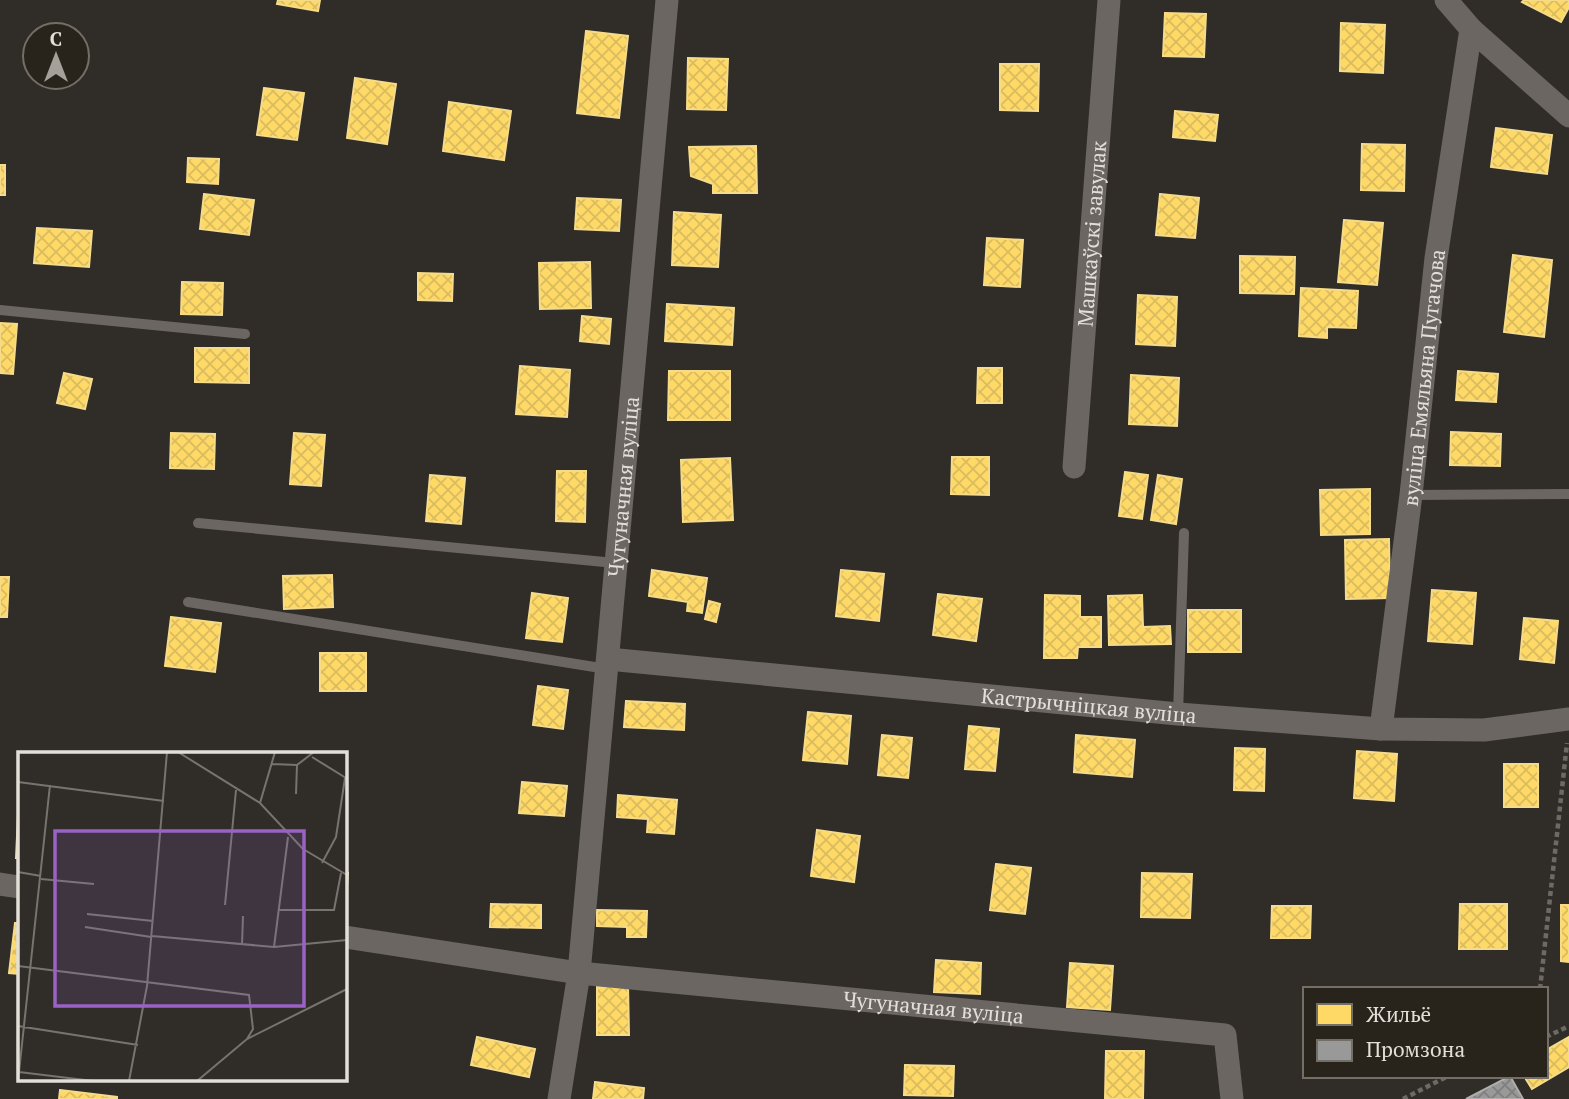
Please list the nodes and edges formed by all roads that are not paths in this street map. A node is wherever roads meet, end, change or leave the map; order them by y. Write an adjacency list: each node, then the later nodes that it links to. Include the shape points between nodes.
1 (667, 0): 13 (street, Чугуначная вуліца)
2 (1109, 0): 8 (street, Машкаўскі завулак)
3 (1446, 0): 4 (street)
4 (1471, 29): 5 (street); 10 (street, вуліца Емяльяна Пугачова, via 1436,258)
5 (1569, 116)
6 (0, 310): 7 (lane)
7 (246, 334)
8 (1074, 467)
9 (1569, 494): 10 (lane)
10 (1411, 495): 18 (street, вуліца Емяльяна Пугачова)
11 (198, 523): 13 (lane)
12 (1184, 533): 16 (lane)
13 (615, 563): 15 (street, Чугуначная вуліца)
14 (188, 602): 15 (lane)
15 (607, 664): 16 (street, Кастрычніцкая вуліца); 22 (street, Чугуначная вуліца)
16 (1178, 715): 18 (street, Кастрычніцкая вуліца)
17 (1569, 719): 18 (street, Кастрычніцкая вуліца, via 1484,730)
18 (1381, 729)
19 (0, 884): 20 (street)
20 (18, 887)
21 (346, 937): 22 (street)
22 (579, 973): 23 (street, Чугуначная вуліца); 24 (street, Чугуначная вуліца, via 1225,1035)
23 (559, 1099)
24 (1232, 1099)

